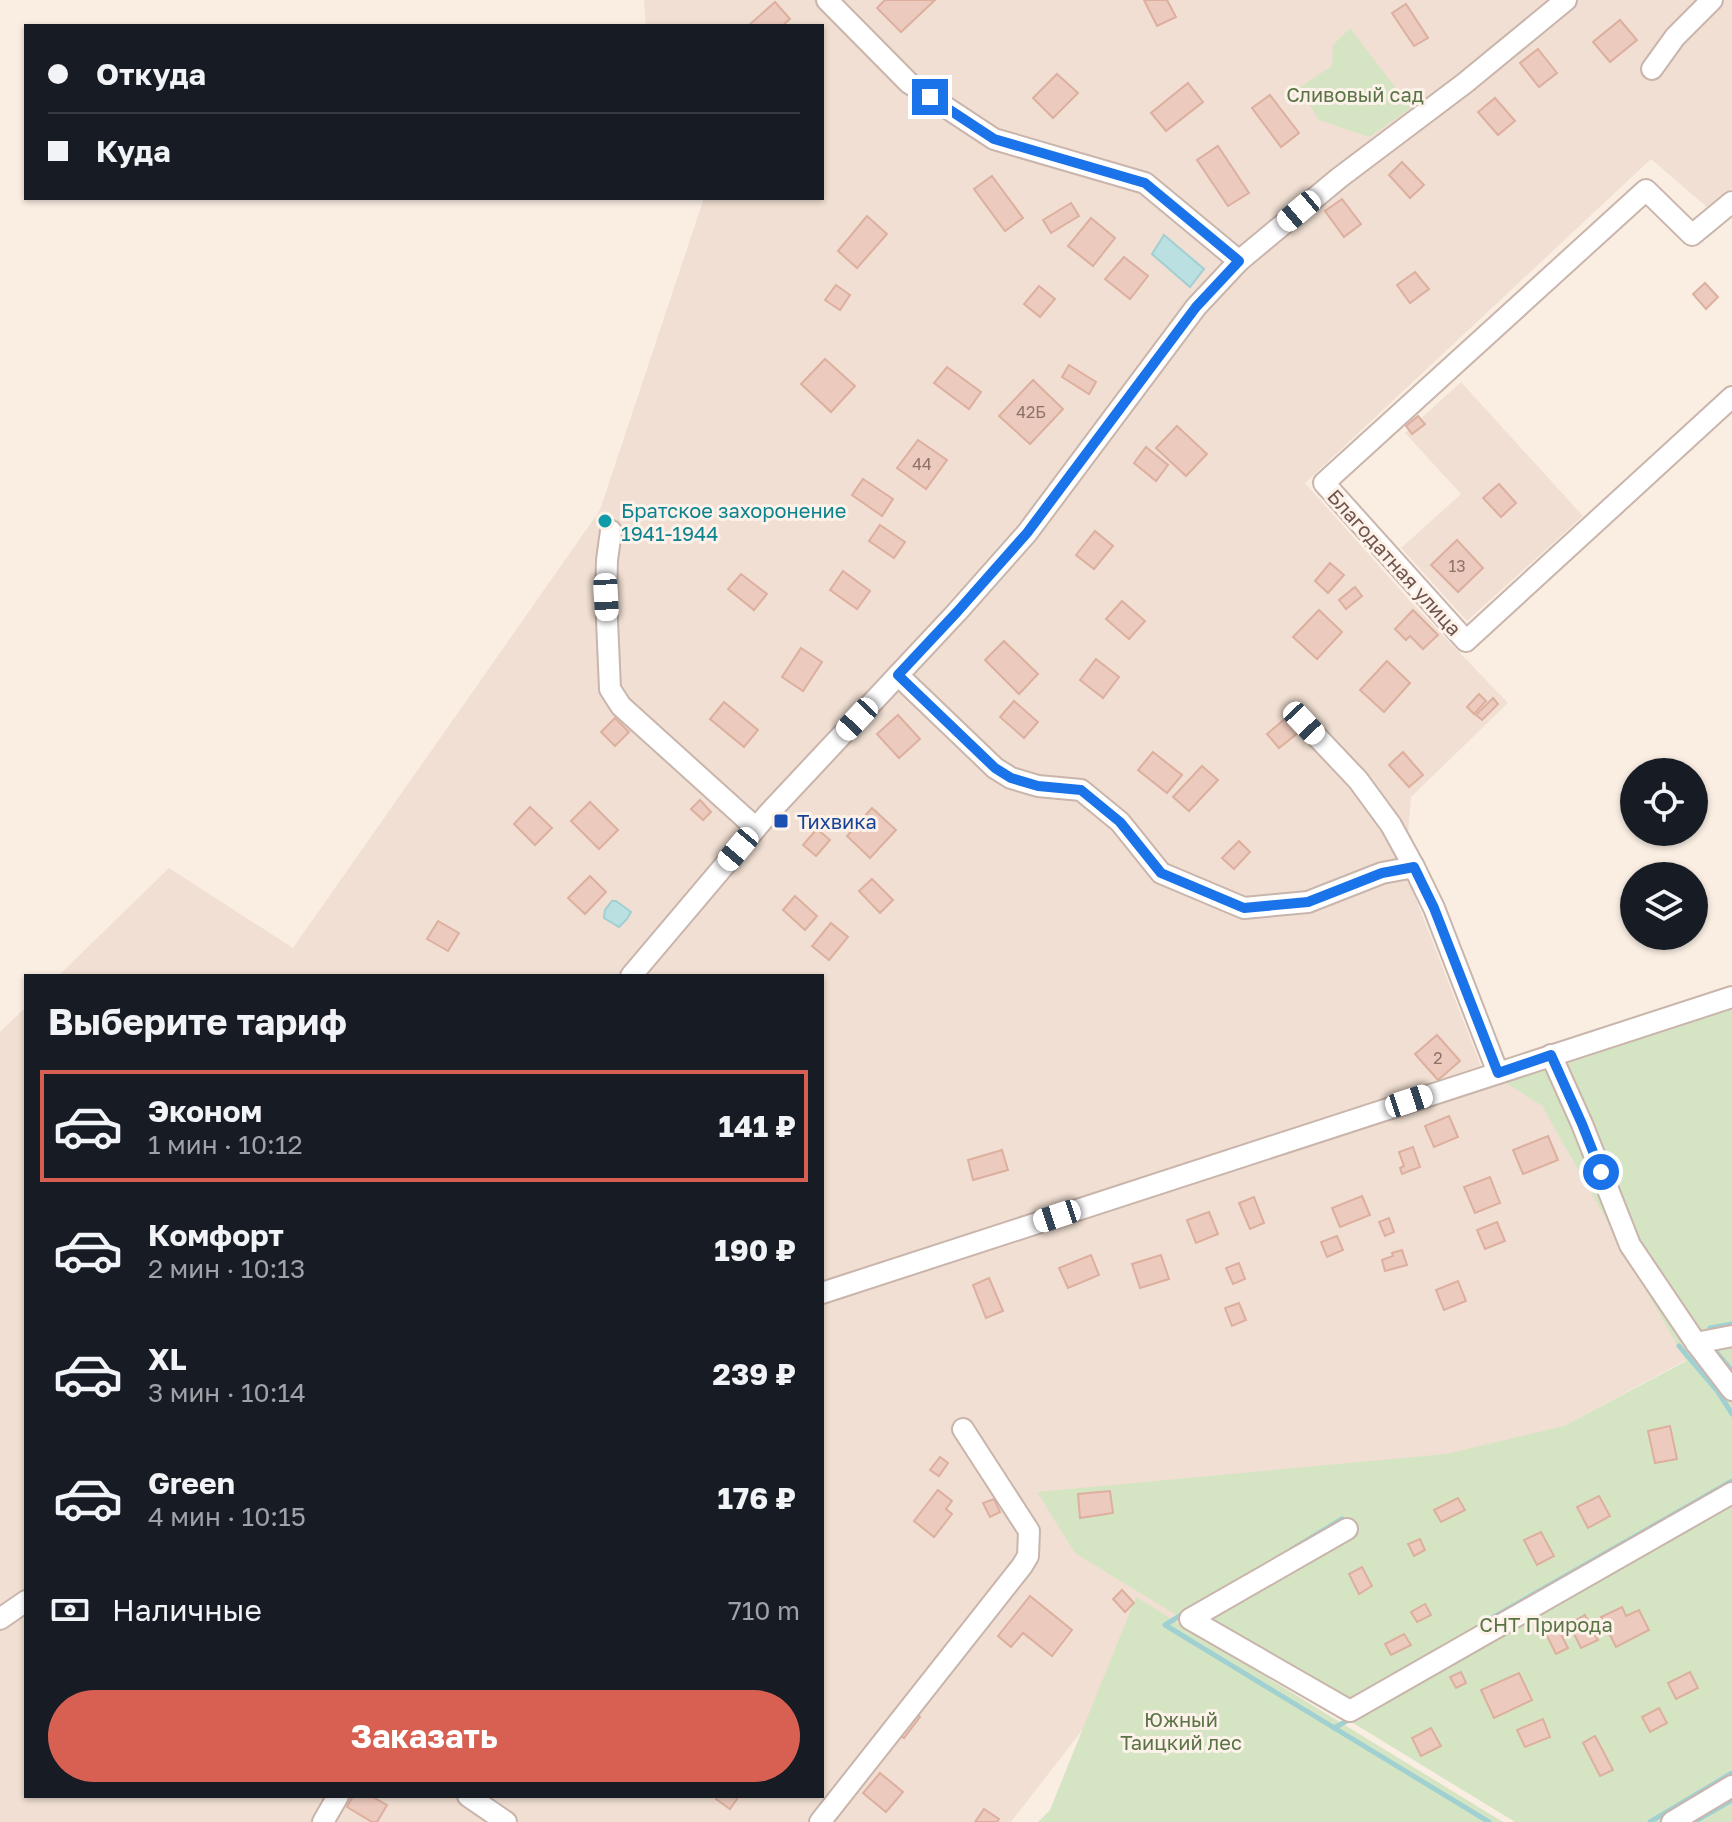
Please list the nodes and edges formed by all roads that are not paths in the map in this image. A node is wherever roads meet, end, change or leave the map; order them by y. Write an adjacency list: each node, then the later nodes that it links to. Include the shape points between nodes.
1 (827, 0): 6 (street, via 909,83 994,139 1145,183)
2 (1566, 0): 6 (street)
3 (1712, 0): 4 (street)
4 (1652, 69)
5 (1732, 202): 7 (street, Благодатная улица, via 1692,235 1646,190 1324,483 1466,641)
6 (1239, 261): 9 (street, via 1196,307 1027,533)
7 (1732, 397)
8 (611, 531): 11 (street, via 606,597 610,689 621,706)
9 (898, 675): 11 (street); 12 (street, via 995,768 1038,786 1081,790 1120,822 1161,873 1244,908 1308,902 1382,873)
10 (1304, 723): 12 (street, via 1358,780)
11 (756, 828): 13 (street)
12 (1414, 867): 16 (street)
13 (633, 974)
14 (1732, 997): 15 (street)
15 (1551, 1055): 16 (street); 19 (street, via 1630,1245)
16 (1498, 1073): 17 (street)
17 (824, 1292)
18 (1732, 1336): 19 (street)
19 (1696, 1343): 20 (street)
20 (1732, 1390)
21 (963, 1429): 31 (street, via 1029,1531 1028,1556)
22 (1732, 1493): 23 (street, via 1350,1711 1190,1619)
23 (1347, 1529)
24 (24, 1602): 25 (street)
25 (0, 1619)
26 (1732, 1786): 32 (street)
27 (337, 1798): 29 (street)
28 (471, 1798): 30 (street)
29 (323, 1822)
30 (506, 1822)
31 (820, 1822)
32 (1672, 1822)

